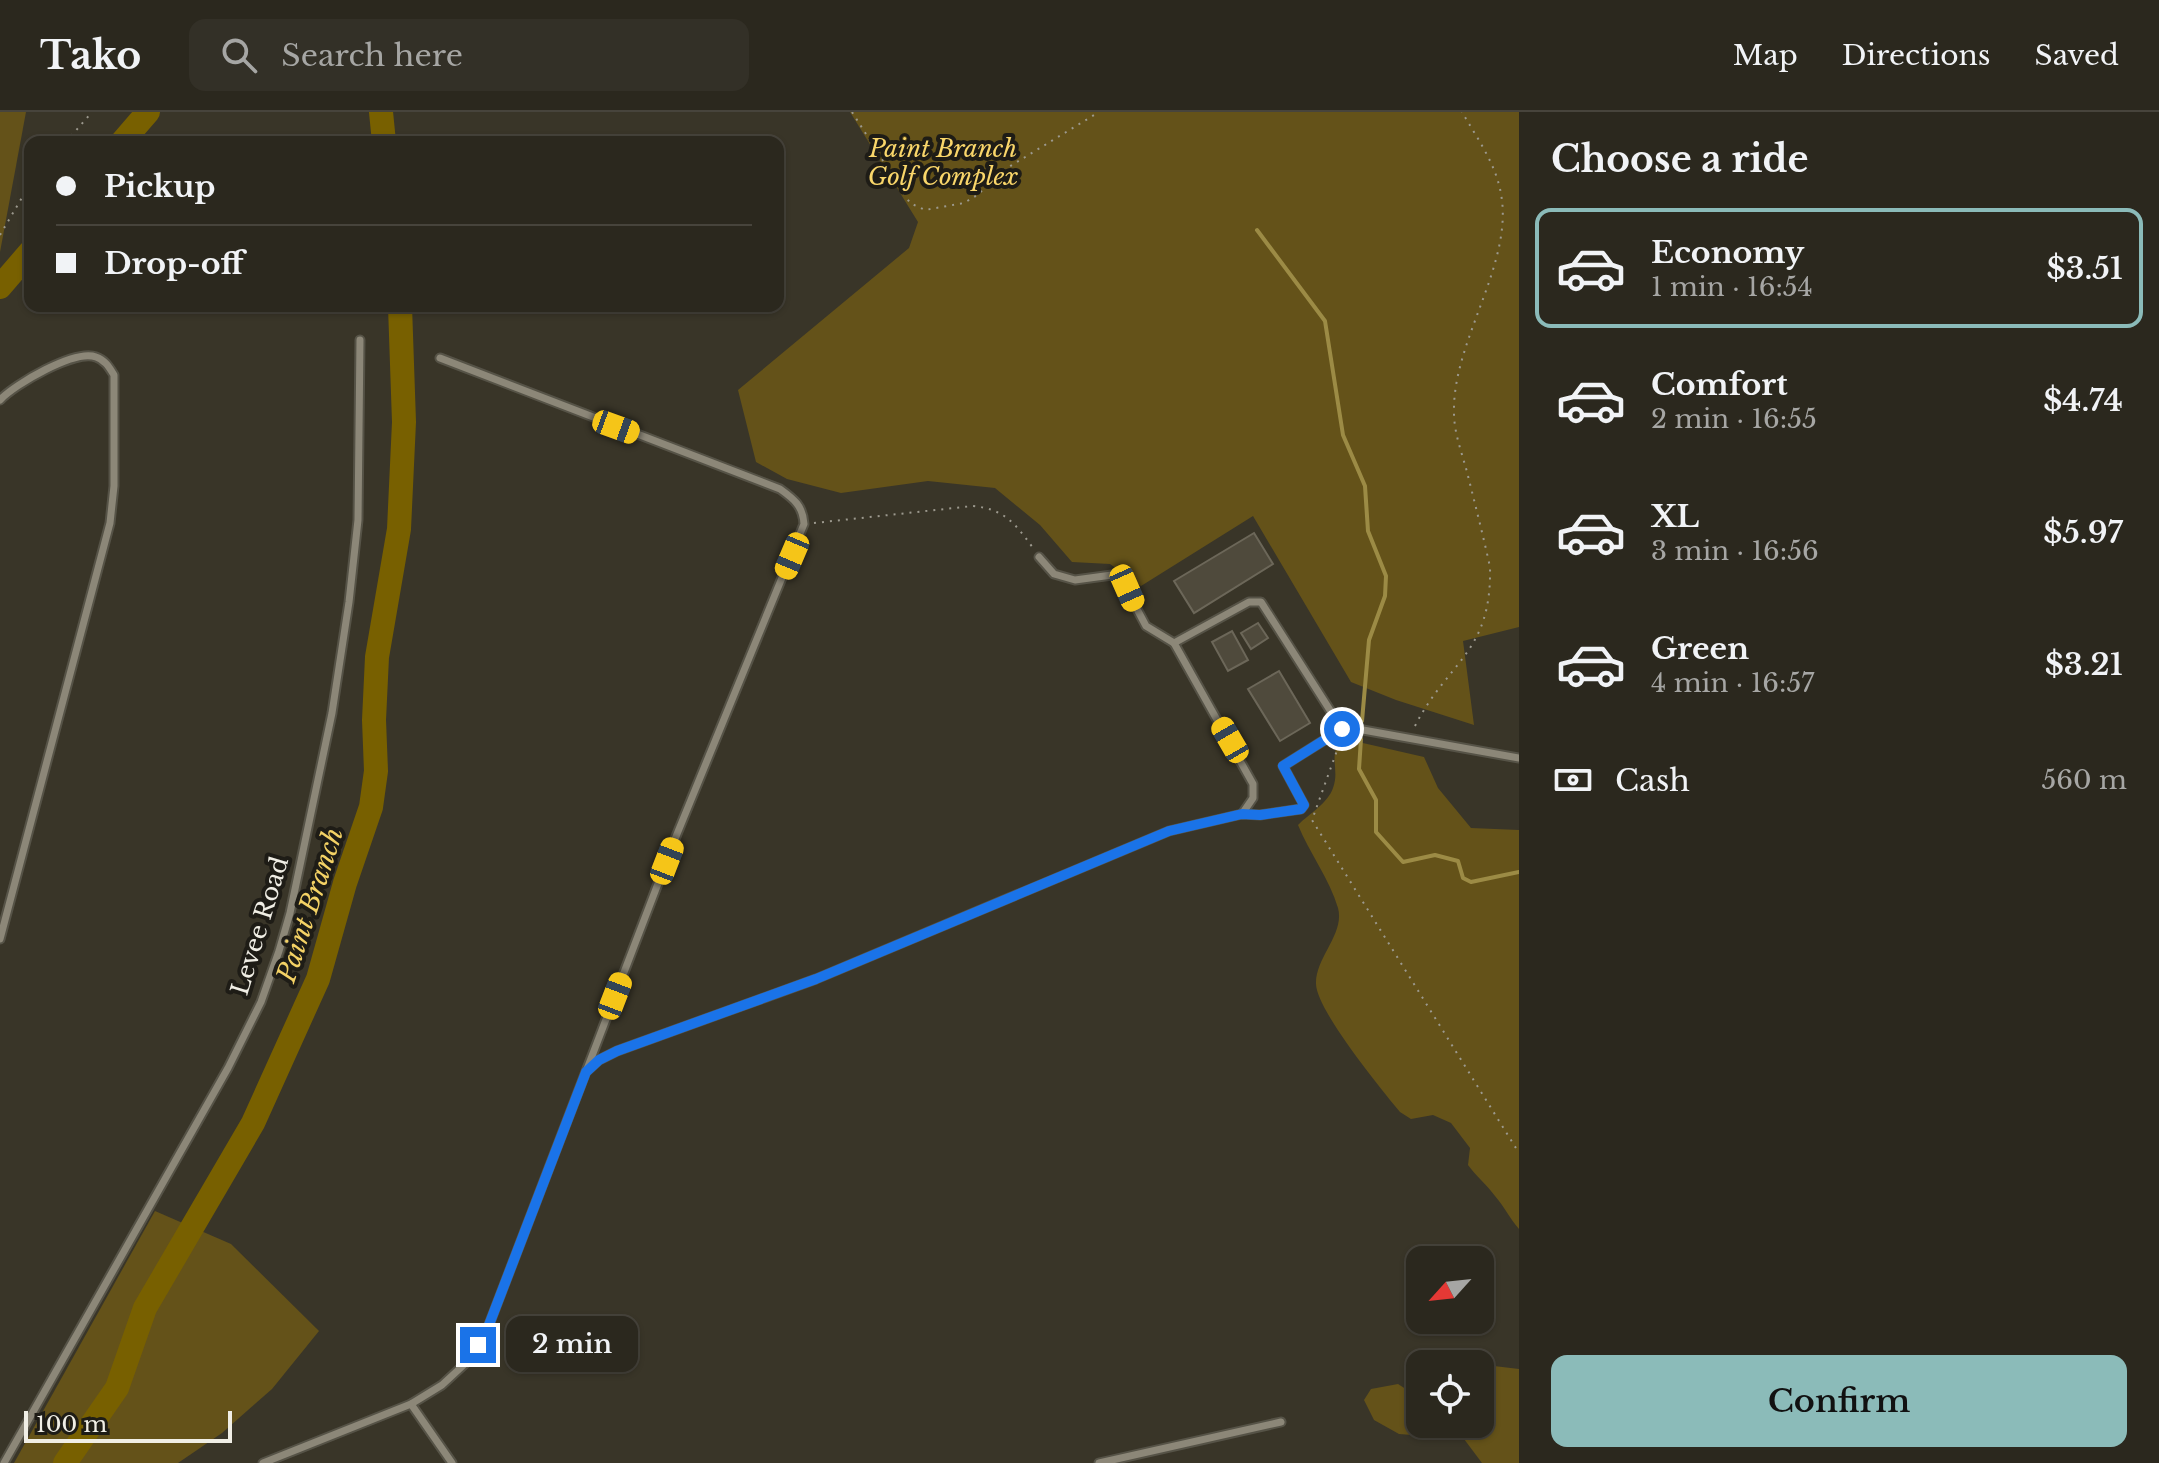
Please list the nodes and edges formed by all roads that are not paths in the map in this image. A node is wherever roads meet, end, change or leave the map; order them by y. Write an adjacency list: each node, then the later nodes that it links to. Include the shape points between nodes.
1 (360, 340): 13 (lane, Levee Road, via 358,520 349,602 320,774 275,962 228,1068)
2 (440, 358): 10 (lane, via 780,489 804,513)
3 (0, 400): 9 (lane, via 38,374 87,355 108,364 114,375 110,523)
4 (1039, 557): 5 (lane, via 1054,574 1075,580 1112,575 1122,581 1146,626)
5 (1174, 643): 6 (lane, via 1249,602 1261,602); 8 (lane, via 1253,784 1253,798)
6 (1342, 729): 7 (lane); 8 (lane, via 1283,766 1304,805 1301,809)
7 (1519, 758)
8 (1242, 814): 10 (lane, via 1169,831 816,979 617,1051)
9 (0, 939)
10 (586, 1072): 11 (lane, via 487,1330 469,1360)
11 (411, 1404): 14 (lane); 15 (lane)
12 (1281, 1422): 16 (lane)
13 (4, 1463)
14 (263, 1463)
15 (452, 1463)
16 (1099, 1463)

